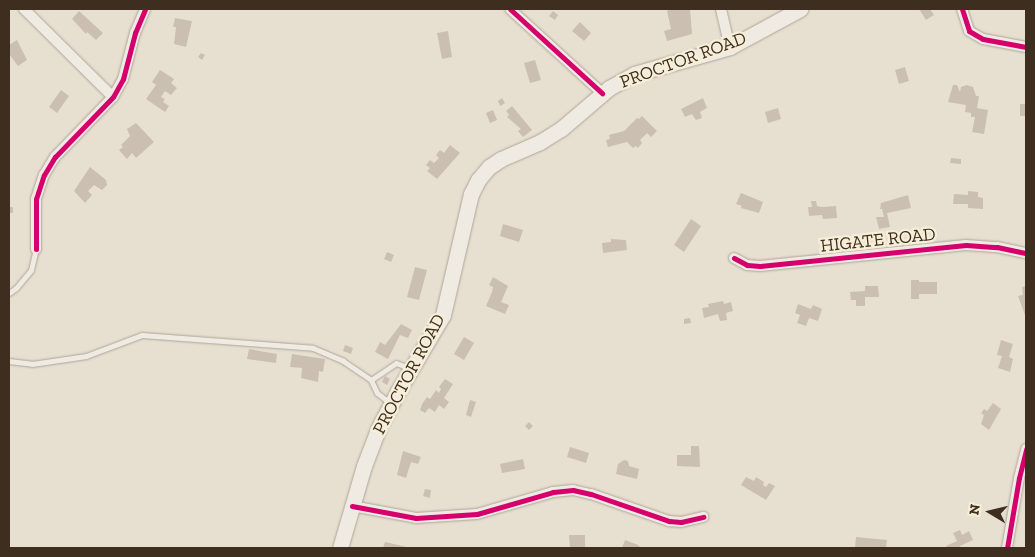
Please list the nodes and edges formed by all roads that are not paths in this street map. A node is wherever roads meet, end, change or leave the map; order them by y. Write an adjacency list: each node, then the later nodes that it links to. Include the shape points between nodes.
1 (24, 9): 10 (street)
2 (145, 9): 10 (street, via 123,79)
3 (510, 9): 9 (street)
4 (720, 9): 7 (street)
5 (800, 9): 7 (main road, PROCTOR ROAD)
6 (962, 9): 8 (street, via 969,31 983,39)
7 (730, 47): 9 (main road, PROCTOR ROAD, via 634,74)
8 (1026, 47)
9 (602, 93): 16 (main road, PROCTOR ROAD, via 561,129 501,159 478,180 466,211 442,315)
10 (113, 97): 11 (street, via 55,157 44,175 36,199)
11 (36, 249): 14 (lane, via 31,270)
12 (1026, 254): 13 (street, HIGATE ROAD, via 997,247 966,245 760,266 747,265)
13 (734, 258)
14 (9, 293)
15 (9, 361): 17 (lane, via 32,364 78,357 142,335 313,348)
16 (411, 368): 17 (lane, via 396,363); 18 (main road, PROCTOR ROAD)
17 (371, 380): 18 (lane, via 377,393)
18 (391, 404): 20 (main road, PROCTOR ROAD, via 364,466)
19 (1026, 449): 23 (street)
20 (352, 506): 21 (street, via 416,518 477,514 553,492 573,490 669,521); 22 (main road, PROCTOR ROAD)
21 (703, 517)
22 (340, 548)
23 (1008, 548)

